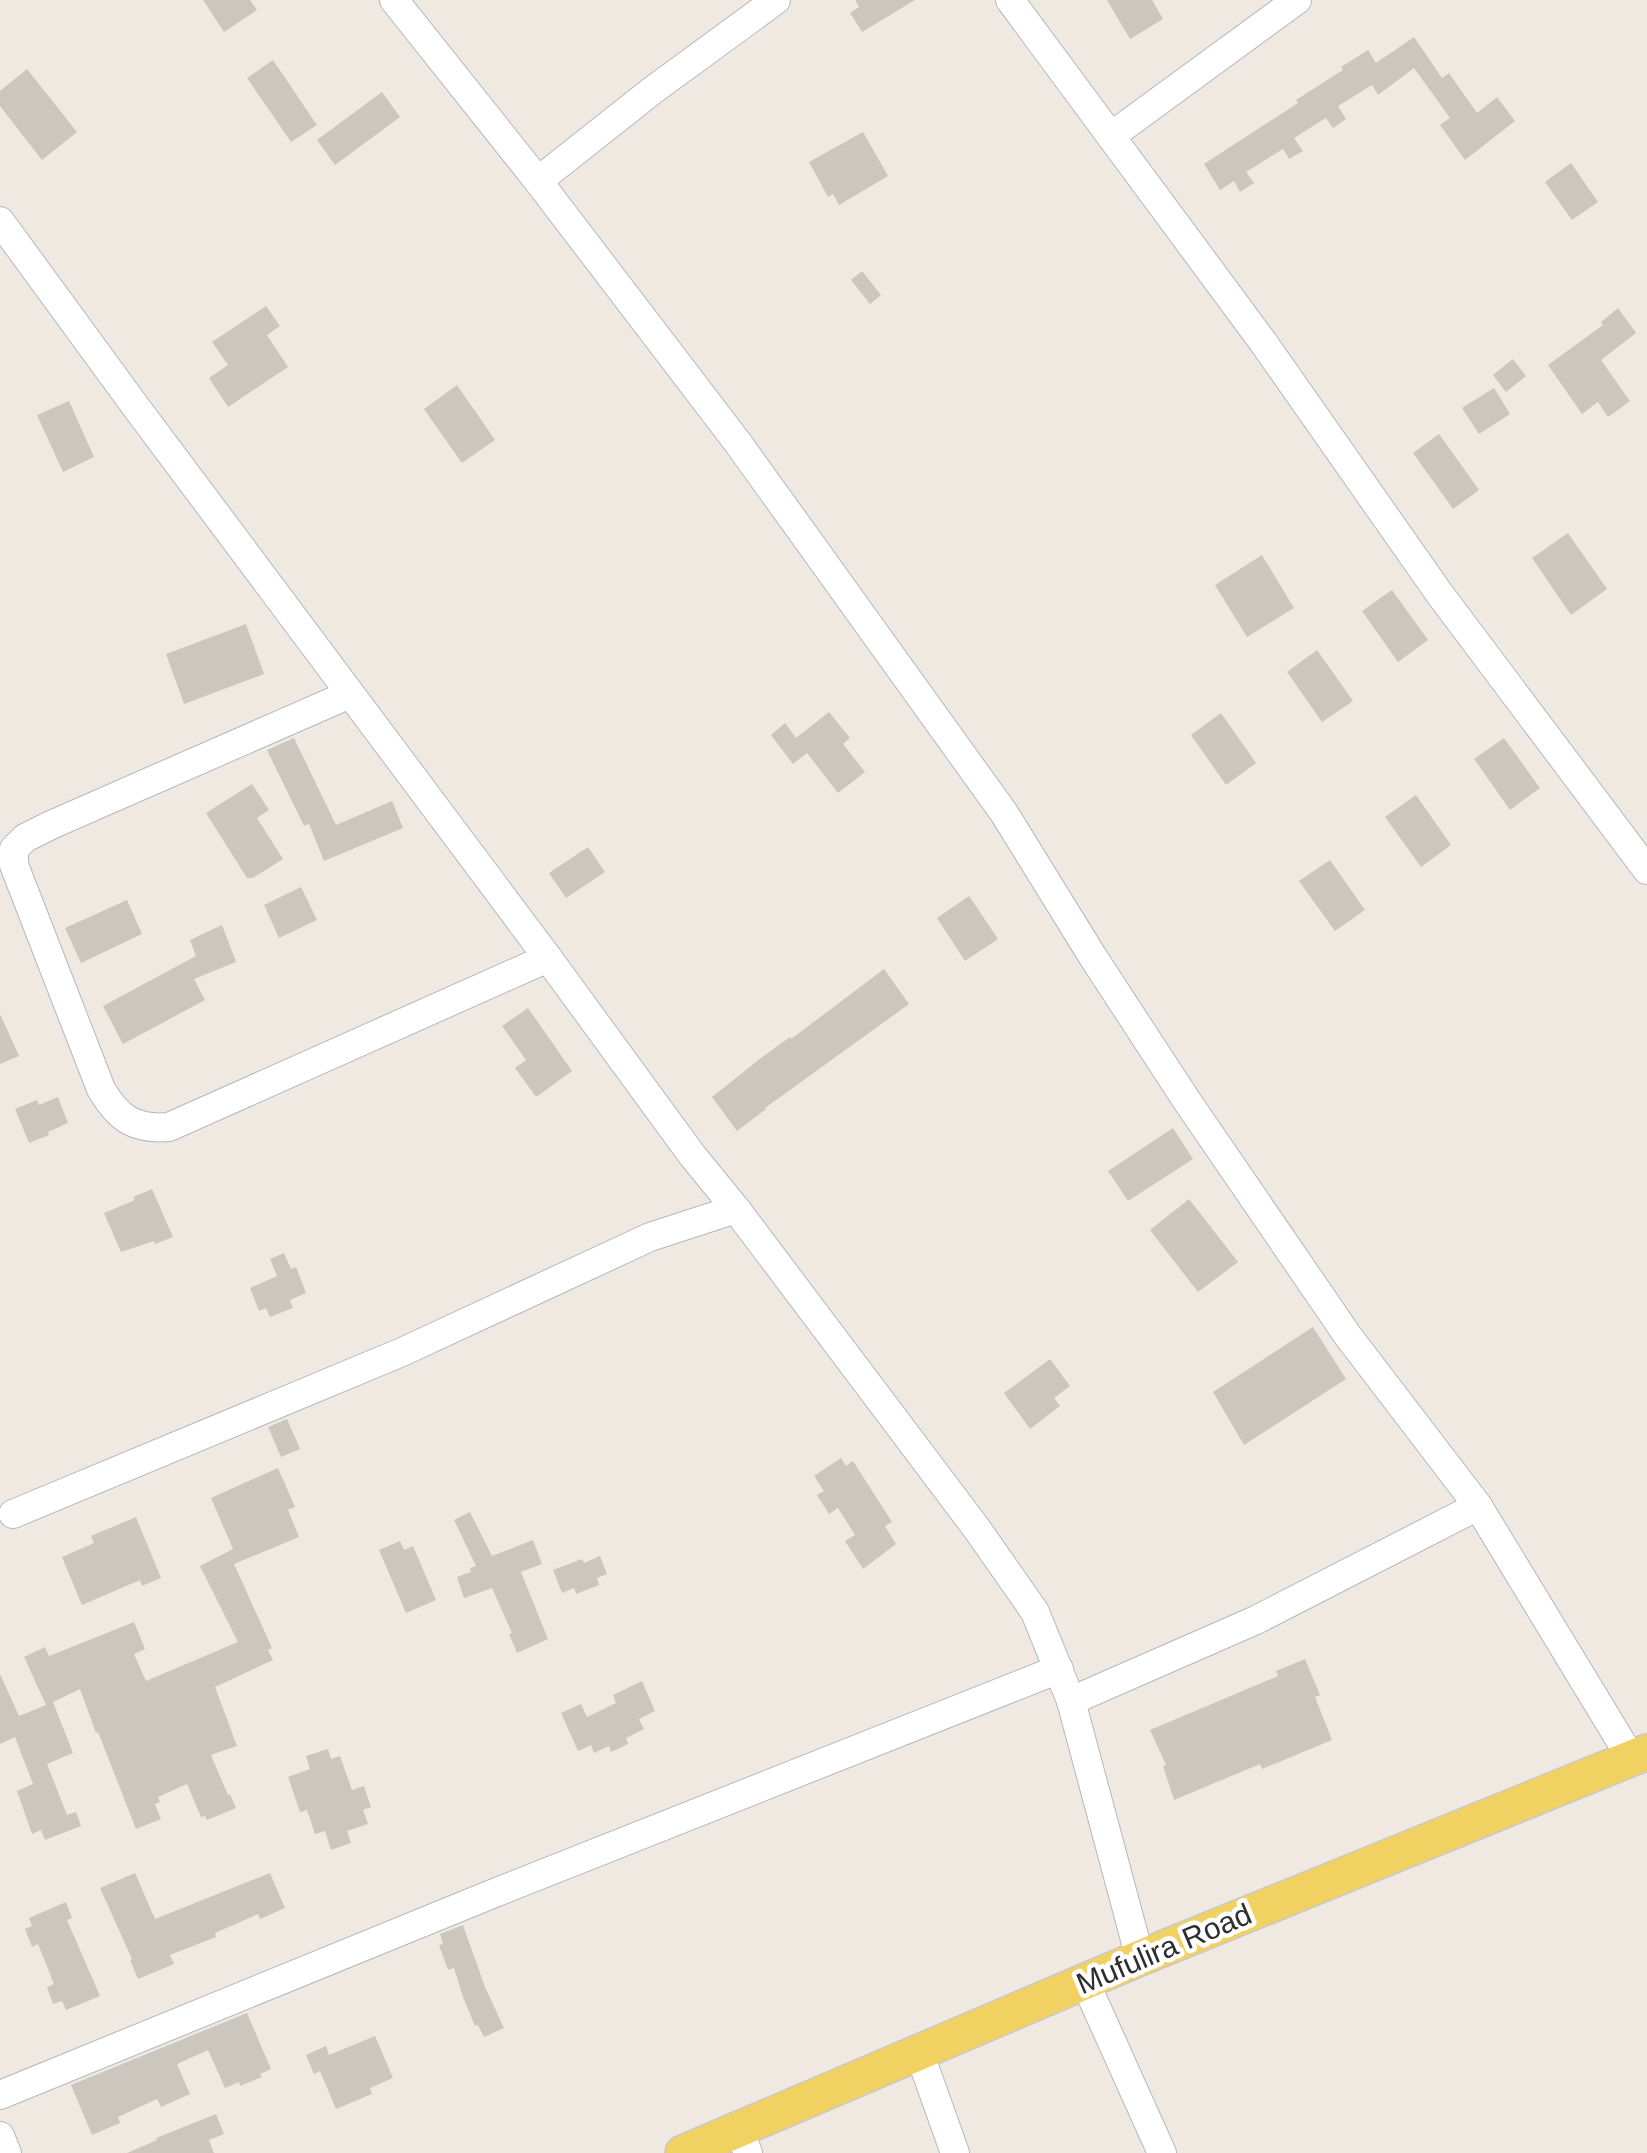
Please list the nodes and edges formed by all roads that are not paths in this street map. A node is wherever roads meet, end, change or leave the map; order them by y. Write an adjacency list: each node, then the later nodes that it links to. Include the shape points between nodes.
1 (394, 0): 6 (street)
2 (776, 0): 6 (street)
3 (1010, 0): 5 (street)
4 (1297, 0): 5 (street)
5 (1111, 136): 9 (street, via 1438,593)
6 (538, 181): 12 (street, via 738,443 1004,813 1166,1069 1348,1336)
7 (0, 221): 8 (street)
8 (350, 694): 10 (street); 10 (street, via 51,824 14,849 14,865 112,1107 148,1129 168,1127)
9 (1647, 870)
10 (548, 958): 11 (street)
11 (736, 1210): 13 (street, via 650,1237 402,1352); 14 (street, via 987,1542 1035,1612)
12 (1478, 1506): 15 (street, via 1256,1620); 16 (street)
13 (12, 1514)
14 (1059, 1670): 15 (street); 20 (street)
15 (1071, 1701): 17 (street)
16 (1639, 1755): 17 (main road, Mufulira Road)
17 (1140, 1958): 18 (main road, Mufulira Road)
18 (1084, 1982): 19 (main road, Mufulira Road); 26 (street)
19 (919, 2052): 22 (main road, Mufulira Road); 25 (street)
20 (0, 2096)
21 (0, 2136): 23 (street)
22 (743, 2141): 24 (main road, Mufulira Road)
23 (7, 2153)
24 (683, 2153)
25 (955, 2153)
26 (1162, 2153)

